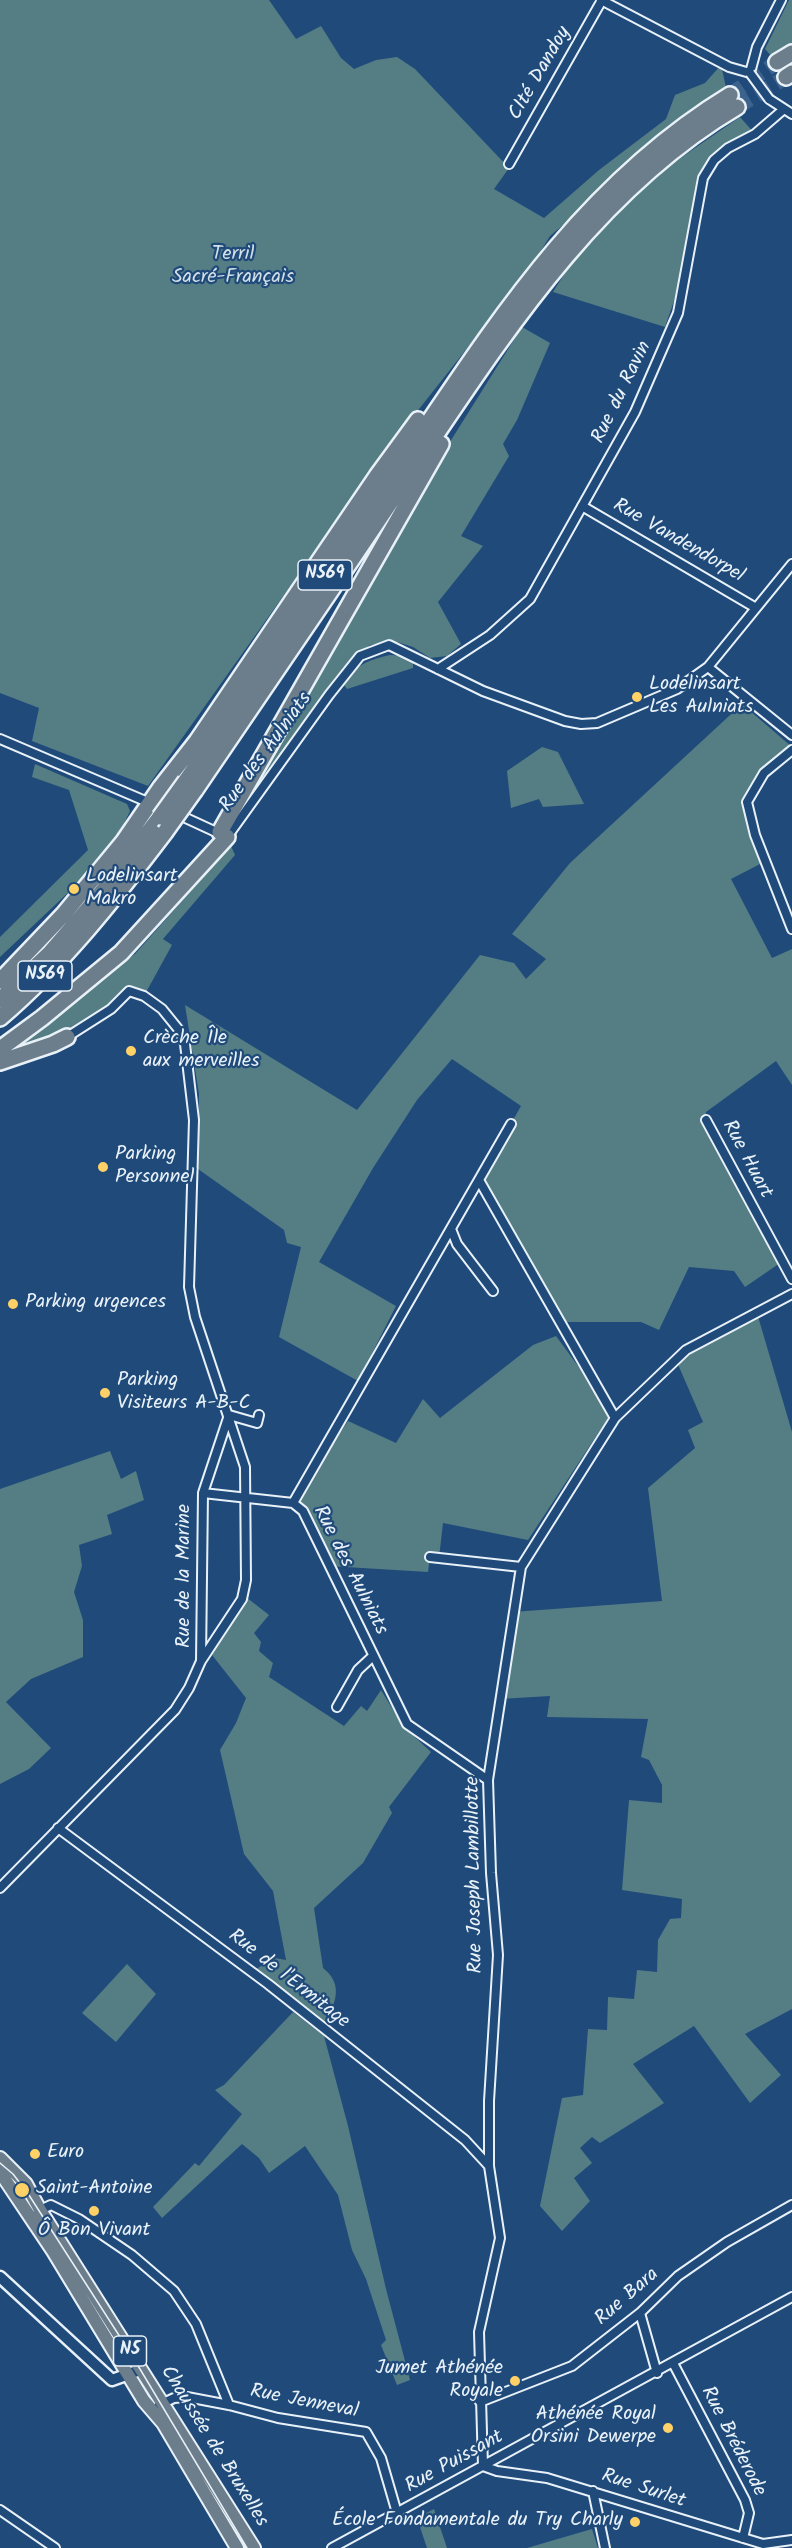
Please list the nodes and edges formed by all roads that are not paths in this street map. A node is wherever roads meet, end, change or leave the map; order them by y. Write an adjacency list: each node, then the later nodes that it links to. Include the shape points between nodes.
1 (602, 0): 5 (street); 8 (street, CIté Dandoy)
2 (781, 0): 5 (street)
3 (792, 53): 4 (highway)
4 (777, 62)
5 (745, 72): 6 (street, bridge, via 769,99)
6 (784, 109): 7 (street); 11 (street, Rue du Ravin, via 755,134 728,148 714,160 703,178 678,313 635,412)
7 (792, 114)
8 (509, 164)
9 (465, 369): 10 (highway, N569, via 554,248 600,198 655,147 733,101 623,194 588,230); 19 (highway, N569); 20 (highway, via 435,398 384,467 197,741)
10 (467, 389): 19 (highway, N569); 21 (highway, via 447,434)
11 (582, 506): 13 (street, Rue Vandendorpel); 15 (street, Rue du Ravin, via 530,599 490,635)
12 (792, 564): 13 (street, Rue des Aulniats)
13 (756, 608): 14 (street, Rue des Aulniats)
14 (708, 667): 15 (street, Rue des Aulniats, via 677,689 597,723 581,724 483,691); 16 (street)
15 (438, 669): 21 (street, Rue des Aulniats, via 389,645 360,656)
16 (792, 735)
17 (0, 739): 20 (street, Rue des Aulniats)
18 (792, 750): 22 (street, via 764,773 747,802 754,835)
19 (191, 786): 24 (highway, N569, bridge, via 50,952); 25 (highway, N569, bridge, via 126,883 87,931)
20 (150, 803): 21 (street, Rue des Aulniats); 23 (highway, via 80,895)
21 (224, 835): 27 (highway, via 121,953 42,1018)
22 (792, 929)
23 (0, 981)
24 (0, 1000)
25 (0, 1018)
26 (67, 1037): 27 (highway); 35 (street, Rue de la Marine, via 111,1010 129,991 162,1009 185,1044 194,1120 189,1287 195,1317)
27 (2, 1057)
28 (706, 1120): 32 (street, Rue Huart)
29 (511, 1124): 30 (street)
30 (480, 1180): 31 (street); 37 (street)
31 (451, 1229): 33 (street, via 457,1244); 40 (street)
32 (792, 1278)
33 (493, 1291)
34 (792, 1294): 37 (street, Rue Joseph Lambillotte, via 686,1350)
35 (229, 1415): 36 (street, via 257,1423); 38 (street, Rue de la Marine); 39 (street, Rue de la Marine, via 245,1467)
36 (259, 1415)
37 (615, 1418): 42 (street, Rue Joseph Lambillotte)
38 (203, 1493): 39 (street); 44 (street, Rue de la Marine)
39 (244, 1498): 40 (street); 44 (street, Rue de la Marine, via 246,1580 242,1599)
40 (293, 1503): 43 (street, Rue des Aulniats, via 303,1511)
41 (430, 1557): 42 (street)
42 (521, 1567): 46 (street, Rue Joseph Lambillotte)
43 (373, 1656): 45 (street, Rue des Aulniats, via 358,1670); 46 (street, Rue des Aulniats, via 408,1724)
44 (201, 1661): 47 (street, via 176,1710)
45 (337, 1707)
46 (488, 1780): 50 (street, Rue Joseph Lambillotte, via 498,1955)
47 (58, 1828): 48 (street); 50 (street, Rue de l'Ermitage, via 268,1984 465,2140)
48 (0, 1888)
49 (0, 2158): 53 (main road, Chaussée de Bruxelles / N5, via 26,2184)
50 (489, 2166): 60 (street, Rue Joseph Lambillotte, via 501,2238 479,2332)
51 (0, 2172): 53 (main road, Chaussée de Bruxelles / N5)
52 (792, 2205): 56 (street, Rue Bara, via 678,2276)
53 (35, 2212): 58 (main road, Chaussée de Bruxelles / N5); 61 (street, via 51,2205 79,2219 132,2255 174,2291 196,2324); 62 (main road, Chaussée de Bruxelles / N5)
54 (0, 2277): 58 (street, via 112,2380)
55 (792, 2297): 57 (street, Rue Puissant)
56 (640, 2313): 59 (street); 60 (street, Rue Bara, via 572,2366)
57 (673, 2363): 59 (street, Rue Puissant); 67 (street, Rue Bréderode, via 745,2500 749,2513)
58 (134, 2371): 62 (main road, Chaussée de Bruxelles / N5, via 144,2401)
59 (657, 2373): 63 (street, Rue Puissant)
60 (480, 2402): 63 (street, Rue Joseph Lambillotte)
61 (229, 2405): 62 (street, Rue Jenneval, via 187,2397); 66 (street, Rue Jenneval, via 278,2418 366,2432 381,2458)
62 (157, 2406): 71 (main road, Chaussée de Bruxelles / N5); 72 (main road, Chaussée de Bruxelles / N5)
63 (483, 2466): 64 (street, Rue Surlet, via 547,2478); 66 (street, Rue Puissant)
64 (593, 2492): 67 (street, Rue Surlet); 74 (street)
65 (0, 2510): 70 (street)
66 (397, 2513): 73 (street, Rue Puissant)
67 (743, 2538): 69 (street, Rue Surlet)
68 (792, 2540): 69 (street, Rue Surlet)
69 (764, 2546)
70 (55, 2548)
71 (237, 2548)
72 (254, 2548)
73 (332, 2548)
74 (605, 2548)

